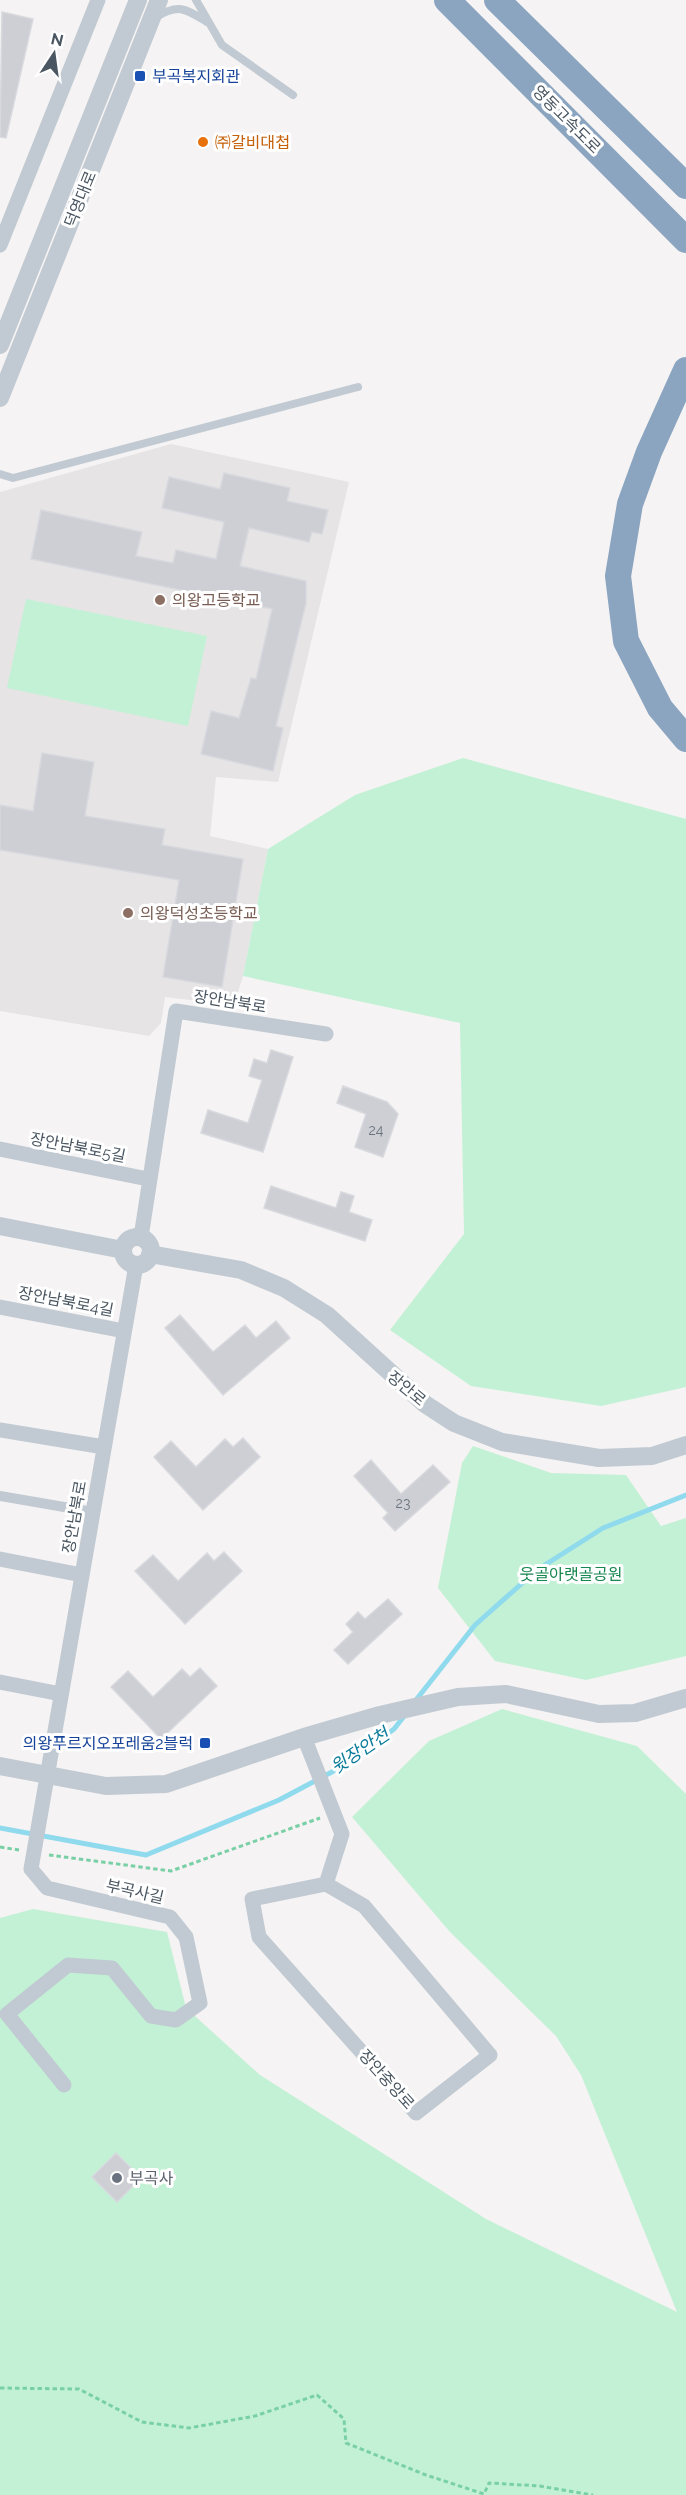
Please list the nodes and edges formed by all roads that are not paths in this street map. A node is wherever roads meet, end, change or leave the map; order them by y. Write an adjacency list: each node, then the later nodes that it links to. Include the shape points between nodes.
1 (98, 0): 11 (street)
2 (138, 0): 14 (street, 덕영대로)
3 (159, 0): 7 (street, 덕영대로)
4 (196, 0): 8 (lane)
5 (447, 0): 12 (highway, 영동고속도로)
6 (497, 0): 10 (highway)
7 (151, 21): 8 (lane, via 170,9 187,10); 17 (street, 덕영대로)
8 (209, 22): 9 (lane, via 222,45)
9 (293, 95)
10 (686, 186)
11 (3, 229): 13 (street)
12 (686, 240)
13 (0, 245)
14 (0, 345)
15 (686, 370): 21 (highway, via 630,504 618,576 626,641 660,708)
16 (358, 387): 19 (lane, via 13,478)
17 (0, 398)
18 (686, 412): 20 (highway, via 647,506 634,574 641,632 670,695)
19 (0, 474)
20 (686, 713)
21 (686, 738)
22 (326, 1034): 24 (street, 장안남북로, via 176,1011)
23 (0, 1149): 24 (street, 장안남북로5길)
24 (148, 1179): 26 (street, 장안남북로)
25 (0, 1226): 27 (street)
26 (141, 1237): 27 (street, via 126,1242); 28 (street, via 150,1246)
27 (123, 1250): 28 (street, via 129,1262)
28 (143, 1259): 30 (street, 장안남북로); 32 (street, 장안로, via 241,1270 284,1288 327,1315 425,1404 454,1423 502,1442 599,1458 652,1456)
29 (0, 1307): 30 (street, 장안남북로4길)
30 (124, 1331): 33 (street, 장안남북로)
31 (0, 1430): 33 (street)
32 (686, 1445)
33 (104, 1447): 35 (street, 장안남북로)
34 (0, 1496): 35 (street)
35 (93, 1512): 37 (street, 장안남북로)
36 (0, 1559): 37 (street)
37 (82, 1575): 39 (street, 장안남북로)
38 (0, 1682): 39 (street)
39 (61, 1694): 43 (street, 장안남북로)
40 (686, 1698): 41 (street, via 635,1713 599,1714 506,1694 458,1697)
41 (304, 1737): 43 (street, via 166,1784 106,1786); 44 (street, via 342,1834)
42 (0, 1766): 43 (street)
43 (47, 1775): 45 (street, 부곡사길, via 31,1869 47,1888 170,1917 186,1937 200,2003 176,2020 151,2016 112,1968 68,1965 7,2014)
44 (326, 1884): 44 (street, 장안중앙로, via 252,1899 259,1937 416,2113 490,2055 364,1906)
45 (64, 2085)

